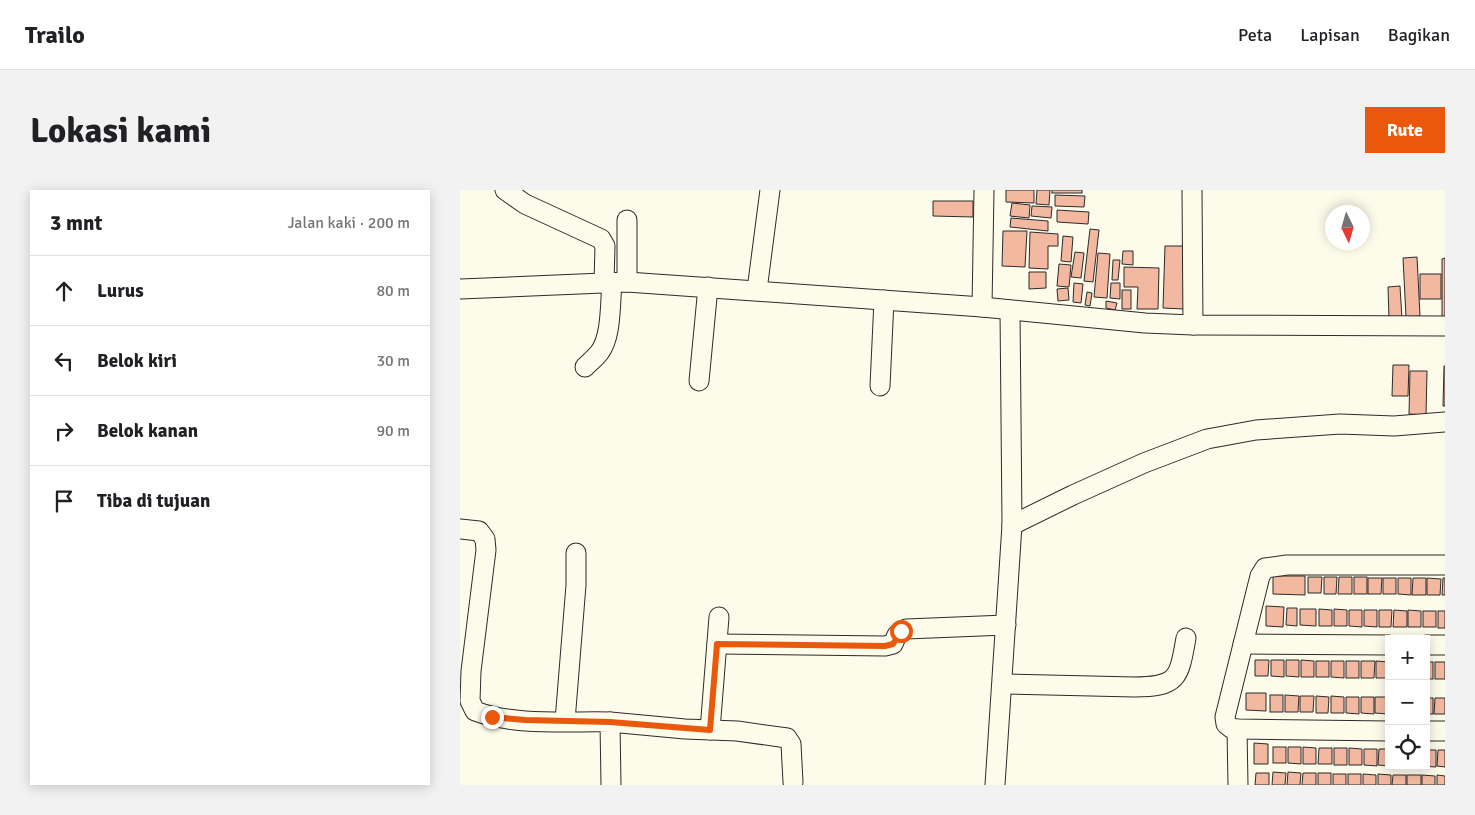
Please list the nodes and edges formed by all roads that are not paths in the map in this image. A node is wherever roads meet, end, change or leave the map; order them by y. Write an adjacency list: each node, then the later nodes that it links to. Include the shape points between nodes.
1 (505, 190): 6 (street, via 526,204 601,239)
2 (770, 190): 9 (street)
3 (984, 190): 11 (street)
4 (1192, 190): 13 (street)
5 (627, 220): 6 (street)
6 (615, 283): 7 (street); 8 (street); 15 (street, via 605,343)
7 (708, 287): 9 (street); 16 (street)
8 (460, 289)
9 (757, 290): 10 (street)
10 (884, 300): 11 (street); 17 (street)
11 (982, 307): 12 (street)
12 (1010, 310): 13 (street); 19 (street)
13 (1193, 325): 14 (street)
14 (1445, 326)
15 (585, 367)
16 (699, 381)
17 (880, 386)
18 (1445, 422): 19 (street, via 1394,426 1340,424 1256,430 1207,439)
19 (1012, 518): 24 (street)
20 (460, 528): 32 (street, via 479,532 485,539 486,550 471,671 470,701 475,711 492,717)
21 (576, 553): 32 (street)
22 (1445, 565): 27 (street, via 1287,565 1265,568 1260,576)
23 (719, 617): 26 (street)
24 (1006, 625): 26 (street, via 906,629 897,635 893,644 885,646); 31 (street)
25 (1186, 638): 31 (street, via 1181,668 1166,684 1152,687)
26 (717, 644): 35 (street)
27 (1243, 644): 28 (street); 34 (street, via 1225,717 1226,724)
28 (1385, 645)
29 (1430, 645): 30 (street)
30 (1445, 645)
31 (1003, 684): 41 (street)
32 (565, 721): 33 (street)
33 (610, 722): 35 (street); 40 (street)
34 (1238, 729): 36 (street); 42 (street)
35 (710, 730): 39 (street, via 787,738 791,744)
36 (1385, 731)
37 (1430, 731): 38 (street)
38 (1445, 731)
39 (793, 782)
40 (611, 785)
41 (995, 785)
42 (1238, 785)

